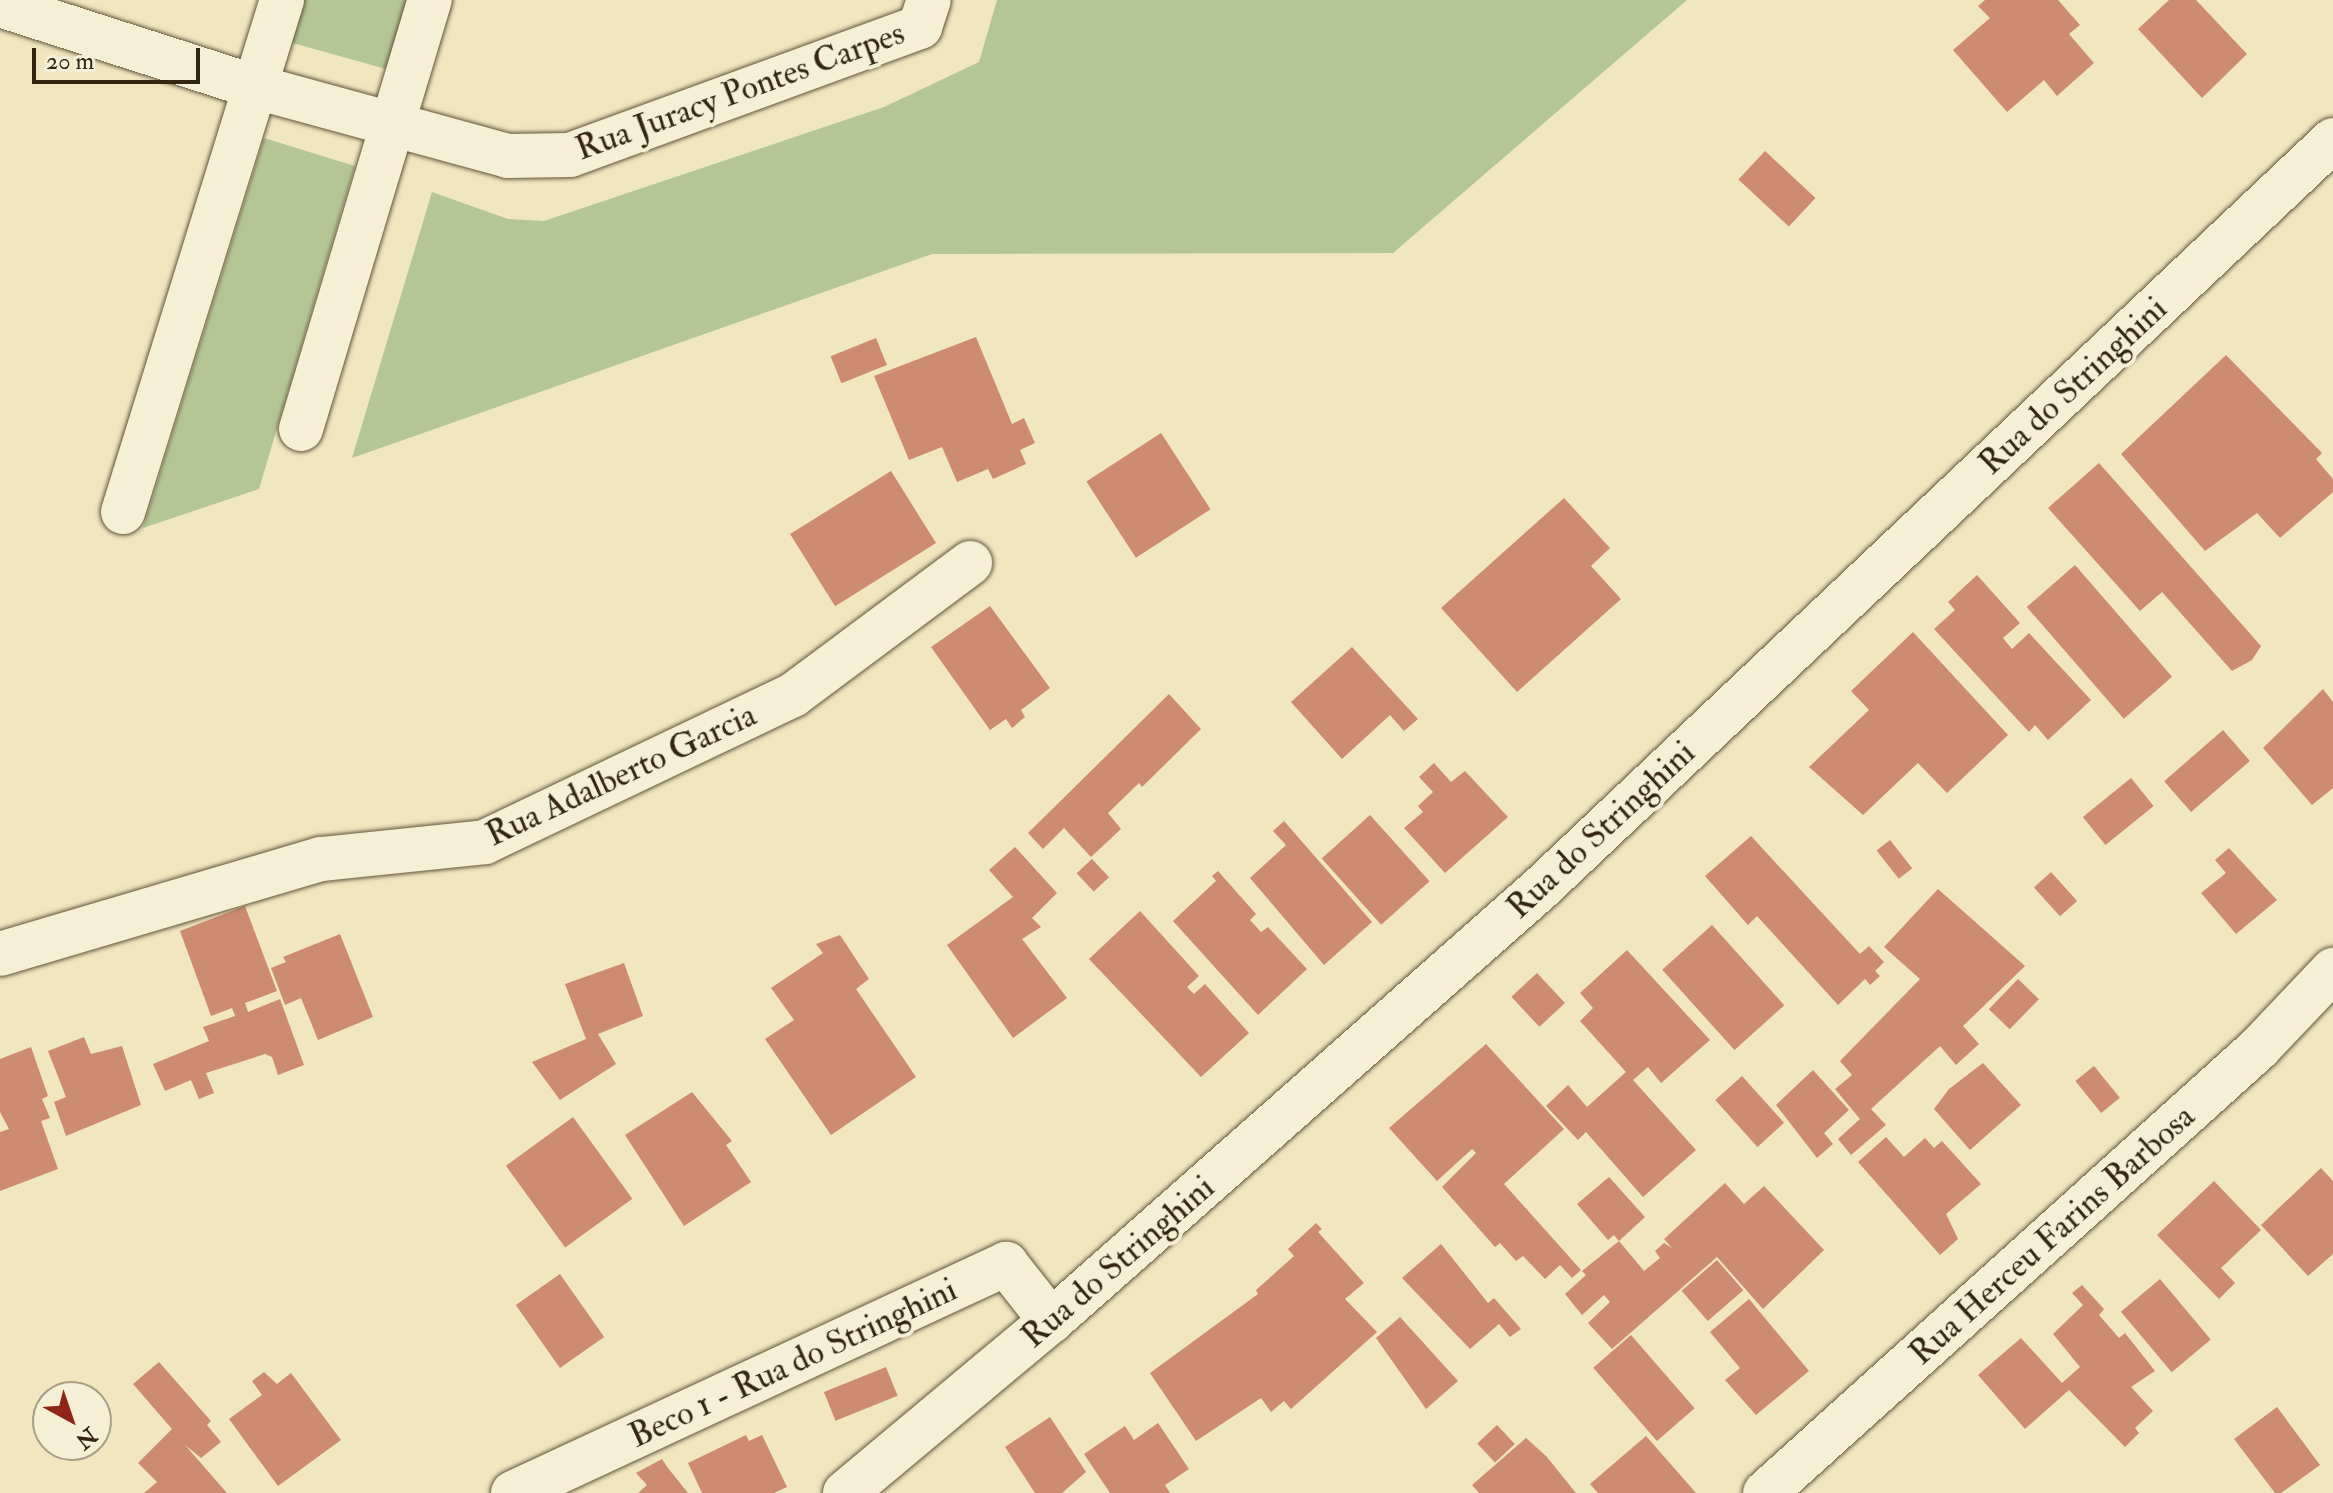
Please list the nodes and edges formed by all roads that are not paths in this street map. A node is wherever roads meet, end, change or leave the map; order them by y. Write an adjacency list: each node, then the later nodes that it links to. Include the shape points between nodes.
1 (282, 0): 5 (street)
2 (430, 0): 6 (street)
3 (929, 0): 6 (street, Rua Juracy Pontes Carpes, via 920,27 570,155 508,156)
4 (0, 5): 5 (street)
5 (256, 87): 6 (street); 9 (street)
6 (391, 124): 8 (street)
7 (2333, 140): 13 (street, Rua do Stringhini, via 1542,887)
8 (301, 429)
9 (123, 512)
10 (970, 563): 11 (street, Rua Adalberto Garcia, via 793,695 485,842 321,859)
11 (0, 954)
12 (2333, 970): 16 (street, Rua Herceu Farins Barbosa, via 2259,1048)
13 (1051, 1321): 14 (street, Beco 1 - Rua do Stringhini, via 1006,1264); 15 (street, Rua do Stringhini)
14 (513, 1493)
15 (845, 1493)
16 (1765, 1493)

